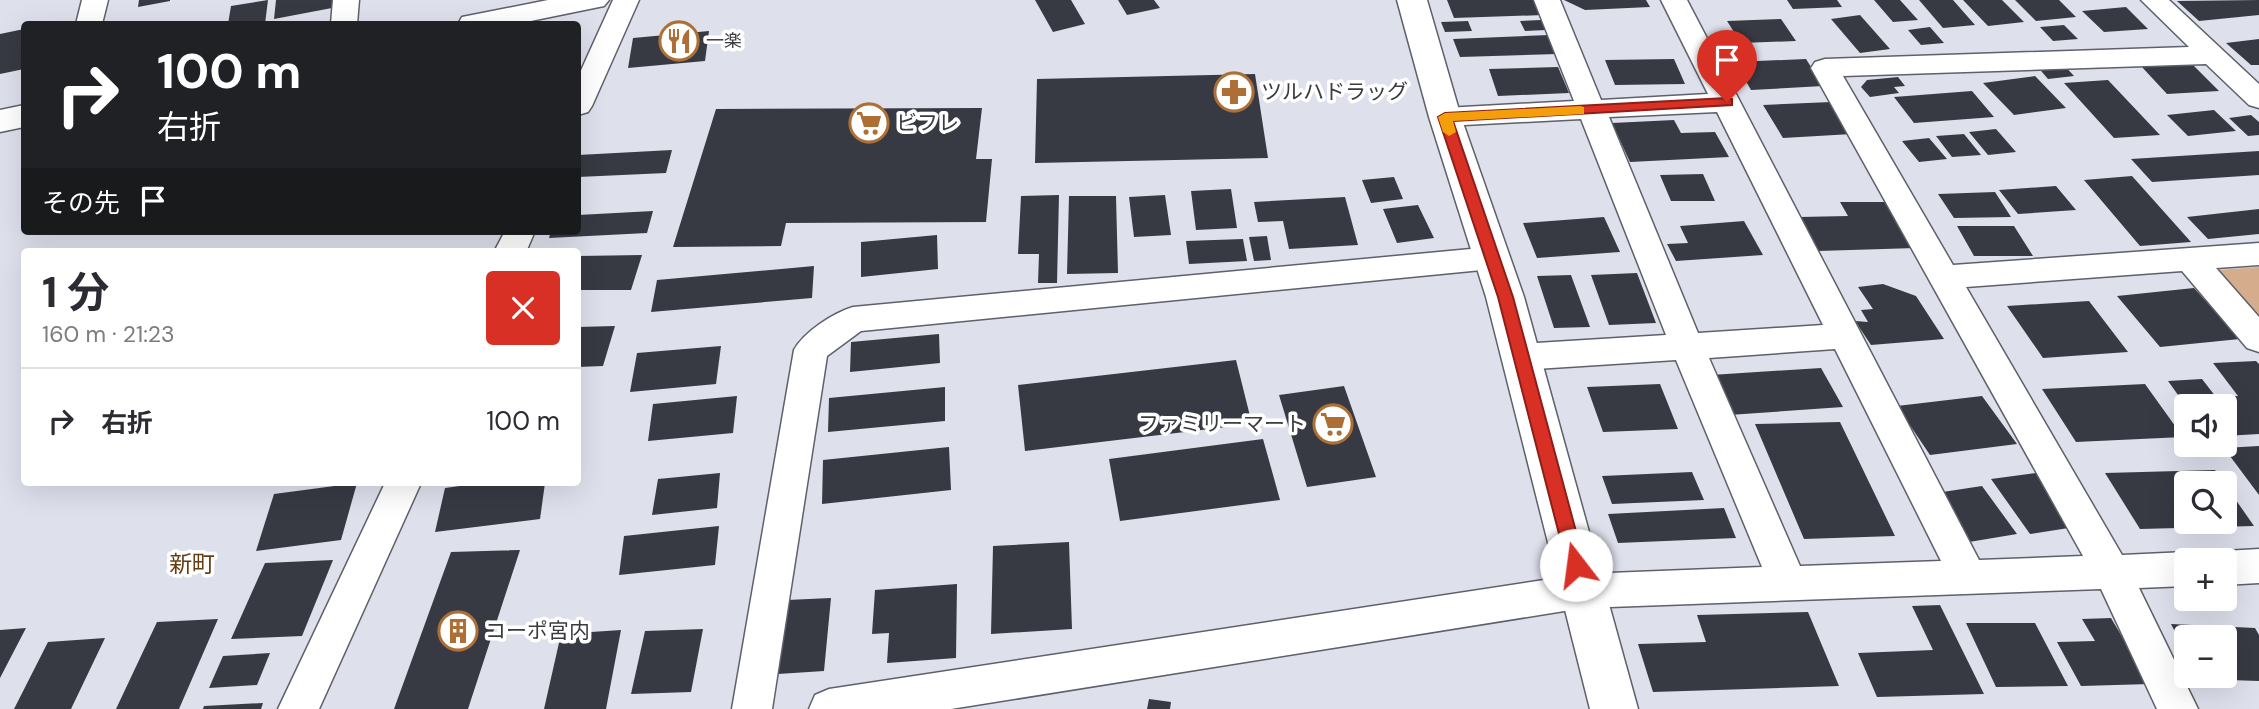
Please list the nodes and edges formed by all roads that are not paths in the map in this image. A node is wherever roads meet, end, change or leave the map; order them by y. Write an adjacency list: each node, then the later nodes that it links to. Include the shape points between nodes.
1 (95, 0): 9 (street)
2 (345, 0): 10 (street)
3 (594, 0): 11 (main road)
4 (626, 0): 13 (street)
5 (1412, 0): 18 (main road)
6 (1547, 0): 16 (street)
7 (1674, 0): 15 (street)
8 (2154, 0): 12 (street)
9 (90, 21)
10 (344, 21)
11 (488, 21)
12 (2212, 55): 14 (street); 23 (street, via 1825,68)
13 (581, 99)
14 (2259, 99)
15 (1727, 102): 16 (street); 24 (street)
16 (1593, 110): 18 (street); 26 (street)
17 (21, 117): 19 (main road)
18 (1445, 117): 21 (main road)
19 (0, 121)
20 (2259, 254): 22 (street)
21 (1492, 258): 27 (main road); 38 (street, via 853,320 811,351)
22 (2190, 259): 23 (street); 25 (street)
23 (1944, 277): 32 (street)
24 (1846, 336): 26 (street); 33 (street)
25 (2259, 339)
26 (1687, 346): 27 (street); 34 (street)
27 (1521, 357): 35 (main road)
28 (402, 486): 37 (street)
29 (2259, 566): 30 (street)
30 (2237, 567)
31 (2174, 569): 32 (street)
32 (2112, 572): 33 (street); 41 (street)
33 (1968, 576): 34 (street)
34 (1788, 583): 35 (street)
35 (1583, 591): 36 (street); 40 (main road)
36 (917, 702): 39 (street)
37 (298, 709)
38 (752, 709)
39 (829, 709)
40 (1614, 709)
41 (2178, 709)

